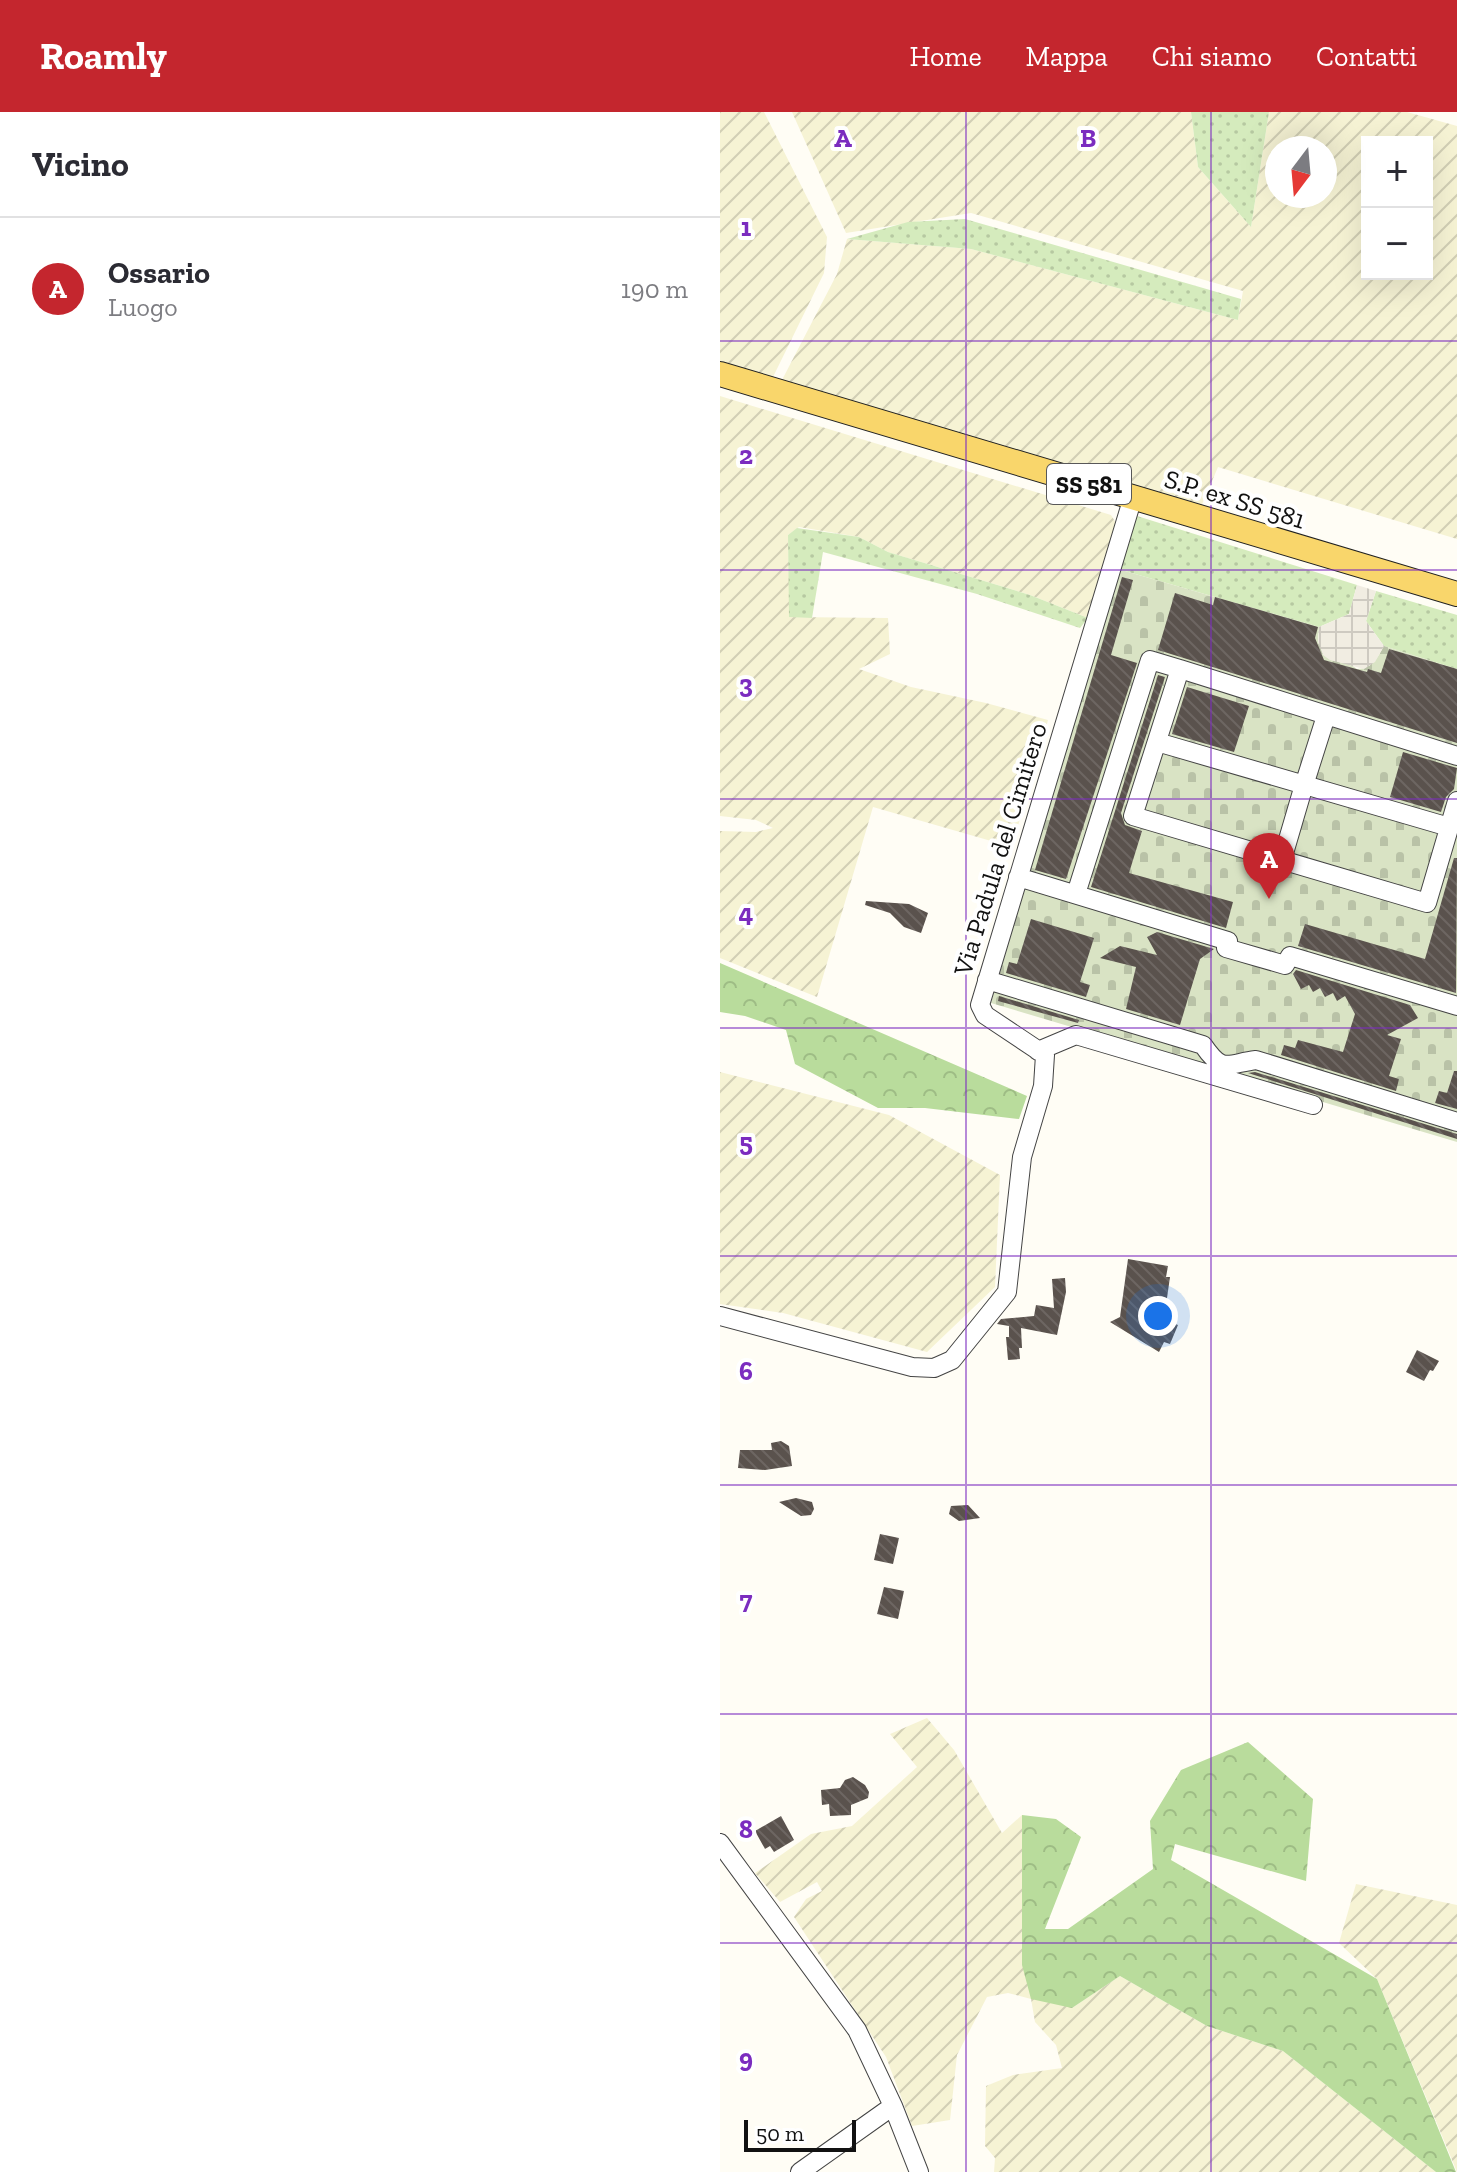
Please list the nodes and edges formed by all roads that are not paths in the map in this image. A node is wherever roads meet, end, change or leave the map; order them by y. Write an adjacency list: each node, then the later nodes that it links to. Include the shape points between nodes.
1 (720, 374): 2 (main road, S.P. ex SS 581 / SS 581)
2 (1133, 497): 3 (main road, S.P. ex SS 581 / SS 581); 12 (street, Via Padula del Cimitero)
3 (1457, 594)
4 (1180, 669): 5 (street); 6 (street); 13 (street, via 1150,660)
5 (1326, 716): 7 (street); 8 (street)
6 (1157, 742): 8 (street); 11 (street, via 1133,816)
7 (1457, 756)
8 (1305, 782): 10 (street); 11 (street)
9 (1457, 801): 10 (street)
10 (1449, 827): 11 (street, via 1427,903)
11 (1282, 860)
12 (1018, 877): 13 (street); 14 (street, Via Padula del Cimitero)
13 (1076, 894): 15 (street, via 1228,941 1226,948 1285,965 1290,956)
14 (987, 980): 16 (street, Via Padula del Cimitero, via 980,1005 985,1015); 17 (street, via 1203,1045)
15 (1457, 1006)
16 (1038, 1051): 17 (street, via 1076,1035); 20 (street, via 1045,1055 1043,1086 1022,1157 1007,1292 952,1360 934,1368 912,1367)
17 (1218, 1070): 18 (street); 19 (street, via 1256,1060)
18 (1313, 1105)
19 (1457, 1122)
20 (720, 1316)
21 (720, 1843): 22 (street, via 857,2030)
22 (893, 2106): 23 (street); 24 (street)
23 (800, 2172)
24 (919, 2172)

